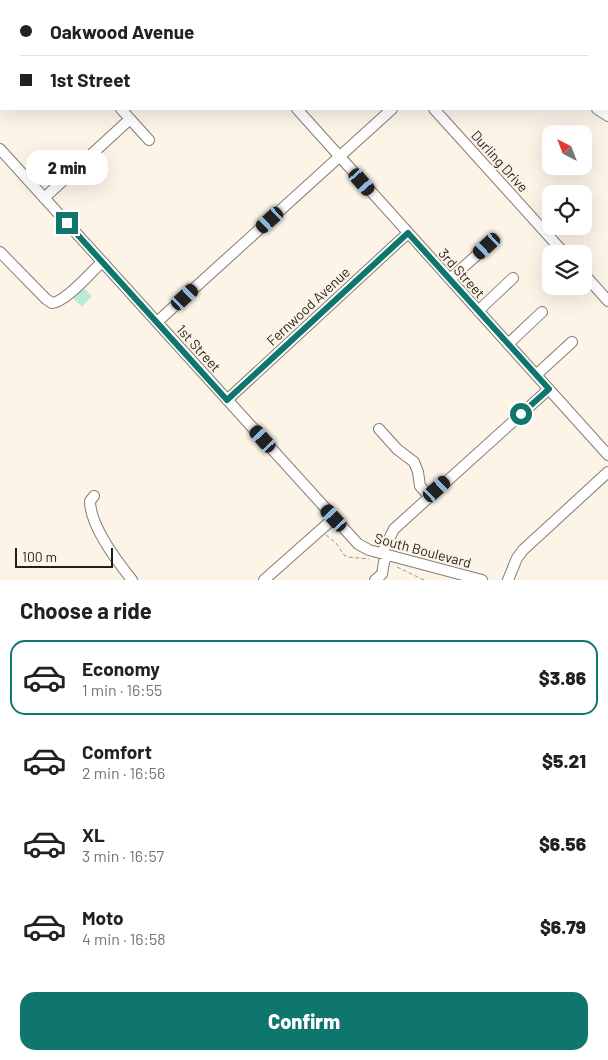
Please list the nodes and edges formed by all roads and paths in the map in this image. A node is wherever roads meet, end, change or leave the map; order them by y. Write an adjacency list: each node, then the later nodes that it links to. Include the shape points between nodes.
1 (122, 110): 5 (street)
2 (298, 110): 8 (street, 3rd Street)
3 (391, 110): 8 (street)
4 (435, 110): 11 (street, Durling Drive)
5 (130, 119): 6 (street); 9 (street)
6 (149, 140)
7 (0, 149): 9 (street, 1st Street)
8 (340, 156): 10 (street, 3rd Street); 21 (street)
9 (44, 198): 14 (street, 1st Street)
10 (408, 233): 16 (street, 3rd Street); 26 (street, Fernwood Avenue)
11 (557, 245)
12 (487, 246): 16 (street)
13 (0, 252): 14 (street, via 52,304 66,297)
14 (102, 262): 21 (street, 1st Street)
15 (513, 278): 19 (street)
16 (450, 279): 19 (street, 3rd Street)
17 (592, 283): 18 (street)
18 (608, 301)
19 (478, 310): 23 (street, 3rd Street)
20 (542, 312): 23 (street)
21 (157, 322): 26 (street, 1st Street)
22 (572, 342): 24 (street)
23 (508, 344): 24 (street, 3rd Street)
24 (536, 374): 25 (street, 3rd Street)
25 (549, 389): 28 (street, 3rd Street); 30 (street)
26 (227, 400): 32 (street, 1st Street)
27 (379, 429): 30 (street, via 414,462 420,486)
28 (608, 455)
29 (608, 472): 42 (street, via 523,550 516,558)
30 (429, 496): 35 (street, via 394,529)
31 (88, 501): 38 (street, via 105,542)
32 (334, 518): 33 (street); 34 (street, 1st Street)
33 (319, 531): 35 (path, via 334,541 348,557); 39 (street)
34 (358, 544): 35 (street, South Boulevard)
35 (384, 557): 37 (street); 41 (street, South Boulevard)
36 (396, 566): 40 (path)
37 (382, 578)
38 (132, 580)
39 (264, 580)
40 (424, 580)
41 (482, 580)
42 (508, 580)

